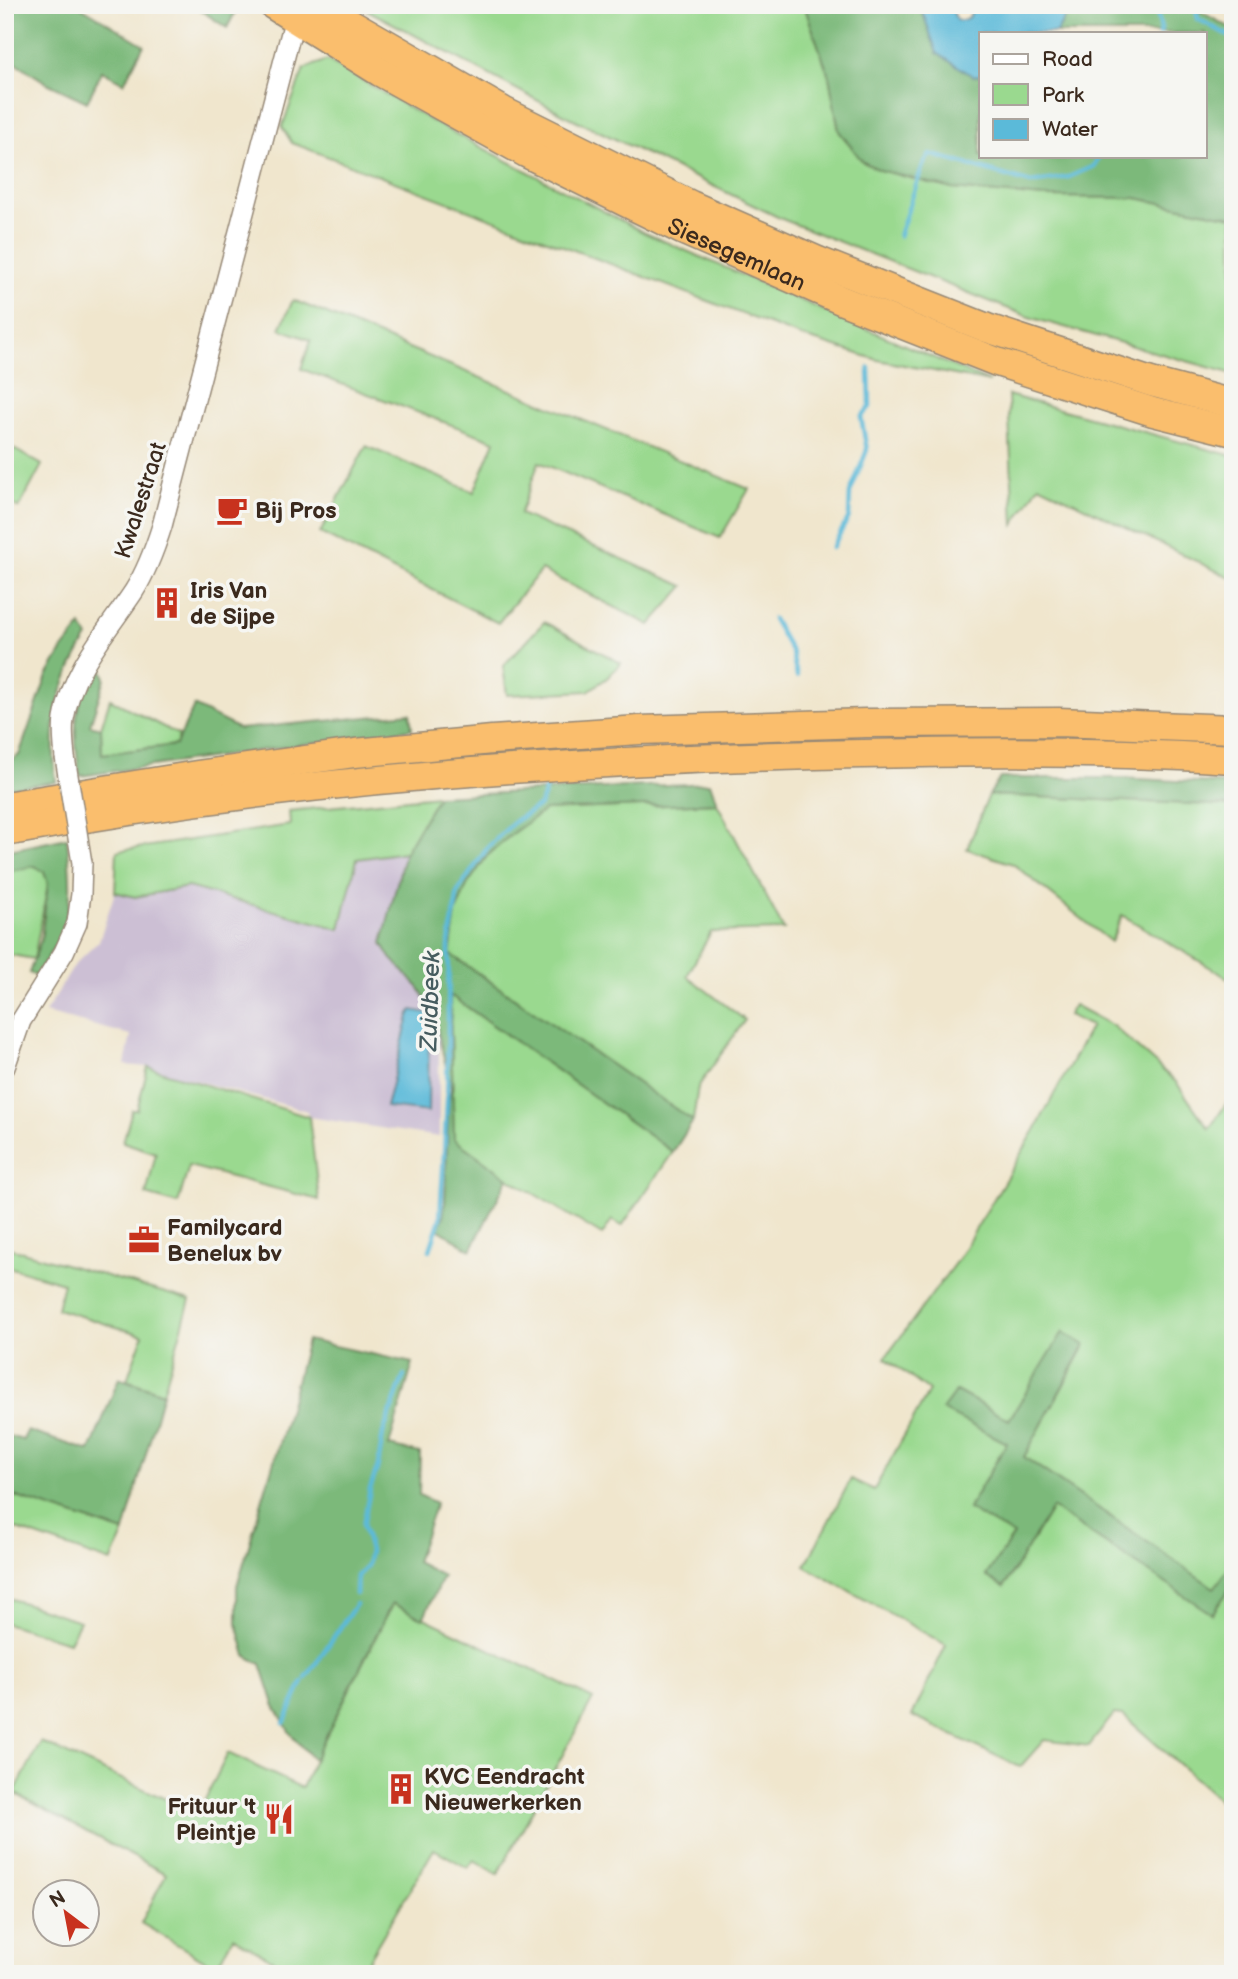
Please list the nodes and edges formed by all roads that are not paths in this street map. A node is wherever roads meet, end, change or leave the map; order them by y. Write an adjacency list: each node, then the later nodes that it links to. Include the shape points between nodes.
1 (296, 9): 2 (highway, Siesegemlaan); 9 (street, Kwalestraat, bridge, via 162,526 135,589 74,683 64,720 65,757 82,863 77,923 21,1021)
2 (390, 62): 3 (highway, Siesegemlaan, via 503,111 691,205 902,296 1151,382); 4 (highway, Siesegemlaan, via 538,159 682,230 843,301 997,362 1153,412)
3 (1233, 404)
4 (1233, 432)
5 (1233, 729): 7 (highway, via 1031,722 639,730 355,753)
6 (1233, 759): 8 (highway, via 870,753 642,760 362,780)
7 (5, 806)
8 (5, 832)
9 (5, 1067)

